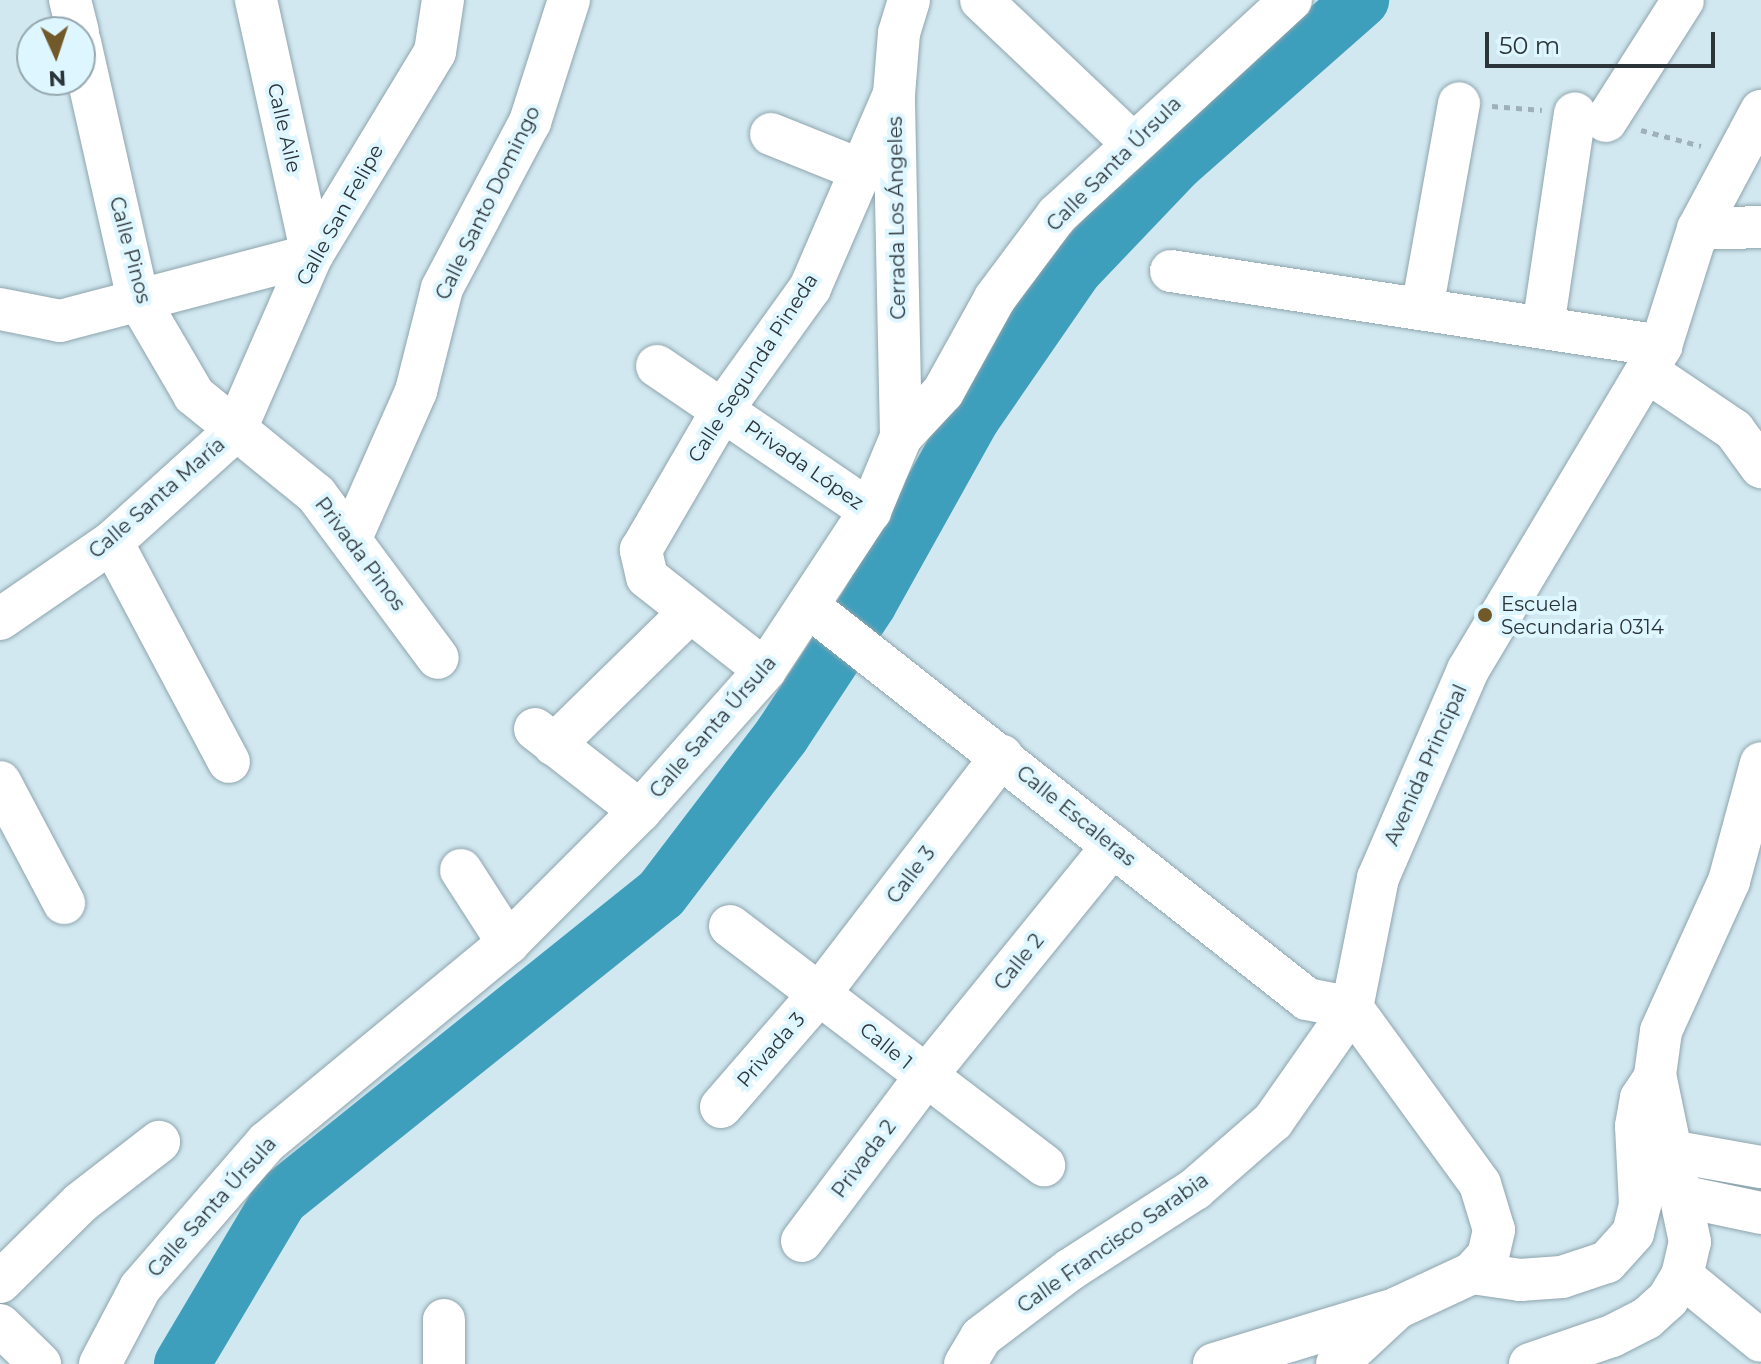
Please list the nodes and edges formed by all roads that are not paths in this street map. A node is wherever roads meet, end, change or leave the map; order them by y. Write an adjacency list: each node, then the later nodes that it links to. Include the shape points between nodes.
1 (256, 0): 17 (street, Calle Aile)
2 (443, 0): 17 (street, Calle San Felipe, via 435,52)
3 (569, 0): 30 (street, Calle Santo Domingo, via 530,122 442,288 416,391)
4 (909, 0): 8 (street, Cerrada Los Ángeles, via 899,33)
5 (981, 0): 13 (street)
6 (1291, 0): 13 (street, Calle Santa Úrsula)
7 (1683, 0): 22 (street, via 1591,117)
8 (894, 94): 14 (street, Calle Segunda Pineda); 27 (street, Cerrada Los Ángeles)
9 (92, 96): 19 (street, Calle Pinos)
10 (1459, 103): 21 (street)
11 (1761, 111): 16 (street, Avenida Principal)
12 (771, 134): 14 (street)
13 (1131, 142): 27 (street, Calle Santa Úrsula, via 1057,215 995,298 943,392)
14 (863, 171): 25 (street, Calle Segunda Pineda, via 810,288)
15 (1761, 227): 16 (street)
16 (1698, 229): 23 (street, Avenida Principal)
17 (312, 255): 19 (street); 26 (street, Calle San Felipe)
18 (1171, 271): 21 (street)
19 (138, 299): 20 (street, via 60,321); 26 (street, Calle Pinos, via 194,395)
20 (0, 309)
21 (1422, 309): 22 (street)
22 (1543, 327): 23 (street)
23 (1654, 359): 28 (street, via 1734,430); 49 (street, Avenida Principal, via 1468,670 1428,755 1378,878)
24 (657, 366): 25 (street, Privada López)
25 (723, 409): 29 (street, Privada López); 33 (street, Calle Segunda Pineda, via 641,550 647,577)
26 (235, 431): 30 (street, Privada Pinos, via 316,494); 31 (street, Calle Santa María)
27 (901, 437): 29 (street, Calle Santa Úrsula)
28 (1761, 467)
29 (870, 511): 34 (street, Calle Santa Úrsula)
30 (351, 538): 35 (street, Privada Pinos)
31 (112, 542): 32 (street, Calle Santa María); 38 (street)
32 (0, 619)
33 (700, 620): 36 (street); 41 (street, via 544,737)
34 (837, 629): 36 (street, Calle Santa Úrsula); 37 (street, Calle Escaleras)
35 (438, 658)
36 (765, 670): 41 (street, Calle Santa Úrsula)
37 (1002, 756): 42 (street, Calle Escaleras); 48 (street, Calle 3)
38 (229, 762)
39 (1761, 763): 44 (street)
40 (0, 782): 45 (street)
41 (640, 811): 47 (street, Calle Santa Úrsula)
42 (1113, 846): 49 (street, Calle Escaleras, via 1307,999); 51 (street, Calle 2)
43 (461, 870): 47 (street)
44 (1745, 888): 50 (street, via 1661,1031)
45 (64, 903)
46 (730, 926): 48 (street, Calle 1)
47 (508, 943): 69 (street, Calle Santa Úrsula, via 267,1142 140,1288)
48 (820, 993): 51 (street, Calle 1); 52 (street, Privada 3)
49 (1352, 1008): 60 (street, via 1490,1206 1494,1230 1488,1256); 71 (street, Calle Francisco Sarabia, via 1273,1121 1195,1189 1071,1269 981,1337)
50 (1655, 1075): 54 (street); 60 (street, via 1641,1098 1636,1126 1640,1205 1633,1233 1607,1262 1562,1277 1520,1280)
51 (925, 1077): 55 (street, Calle 1); 59 (street, Privada 2)
52 (721, 1107)
53 (159, 1142): 62 (street, via 80,1203)
54 (1670, 1151): 56 (street); 57 (street)
55 (1044, 1165)
56 (1761, 1167)
57 (1681, 1196): 58 (street); 61 (street, via 1690,1242)
58 (1761, 1213)
59 (802, 1241)
60 (1472, 1273): 63 (street)
61 (1682, 1276): 66 (street); 67 (street)
62 (0, 1282)
63 (1397, 1308): 72 (street); 73 (street)
64 (444, 1320): 70 (street)
65 (0, 1325): 68 (street)
66 (1761, 1341)
67 (1621, 1350): 74 (street)
68 (40, 1364)
69 (100, 1364)
70 (444, 1364)
71 (965, 1364)
72 (1214, 1364)
73 (1337, 1364)
74 (1530, 1364)

